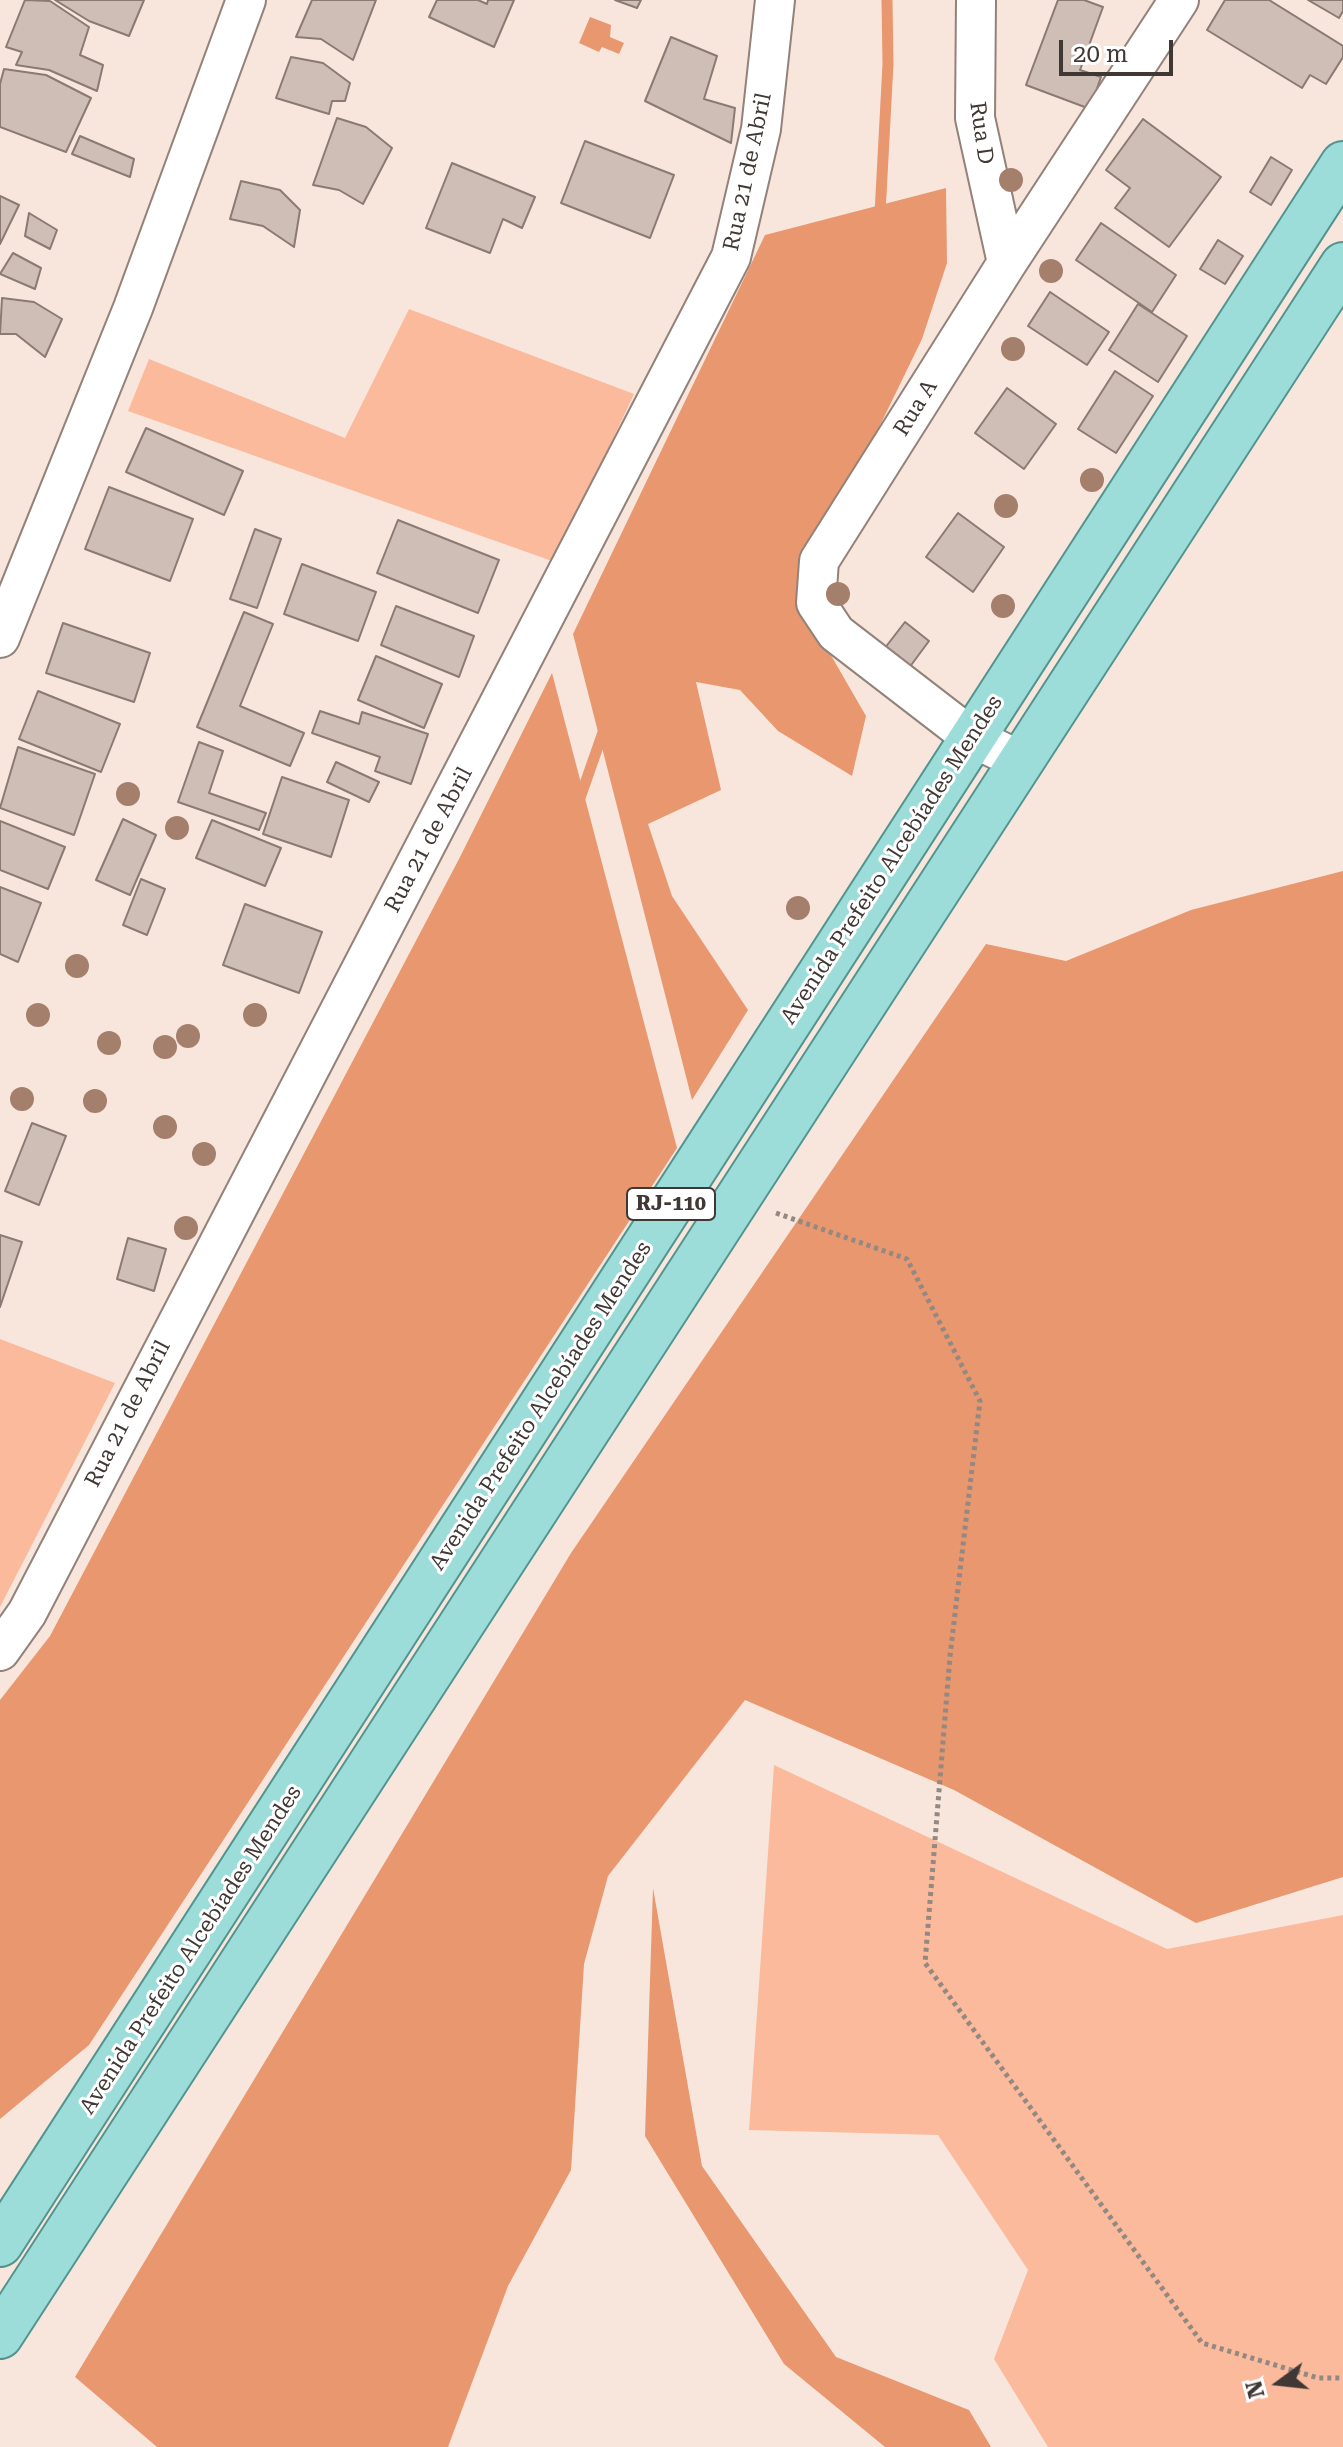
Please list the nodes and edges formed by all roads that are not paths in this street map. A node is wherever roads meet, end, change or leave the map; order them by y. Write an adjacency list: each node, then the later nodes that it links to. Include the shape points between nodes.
1 (246, 0): 8 (street, via 133,308)
2 (775, 0): 11 (street, Rua 21 de Abril, via 761,129 731,257 33,1600)
3 (976, 0): 6 (street, Rua D, via 975,118)
4 (1179, 0): 6 (street, Rua A)
5 (1343, 164): 9 (main road, Avenida Prefeito Alcebíades Mendes / RJ-110)
6 (1007, 263): 9 (street, Rua A, via 819,561 816,603 836,633)
7 (1343, 265): 10 (main road, RJ-110)
8 (0, 638)
9 (971, 737): 10 (street, Rua A); 12 (main road, Avenida Prefeito Alcebíades Mendes / RJ-110)
10 (1021, 761): 13 (main road, RJ-110)
11 (0, 1651)
12 (0, 2244)
13 (0, 2336)

